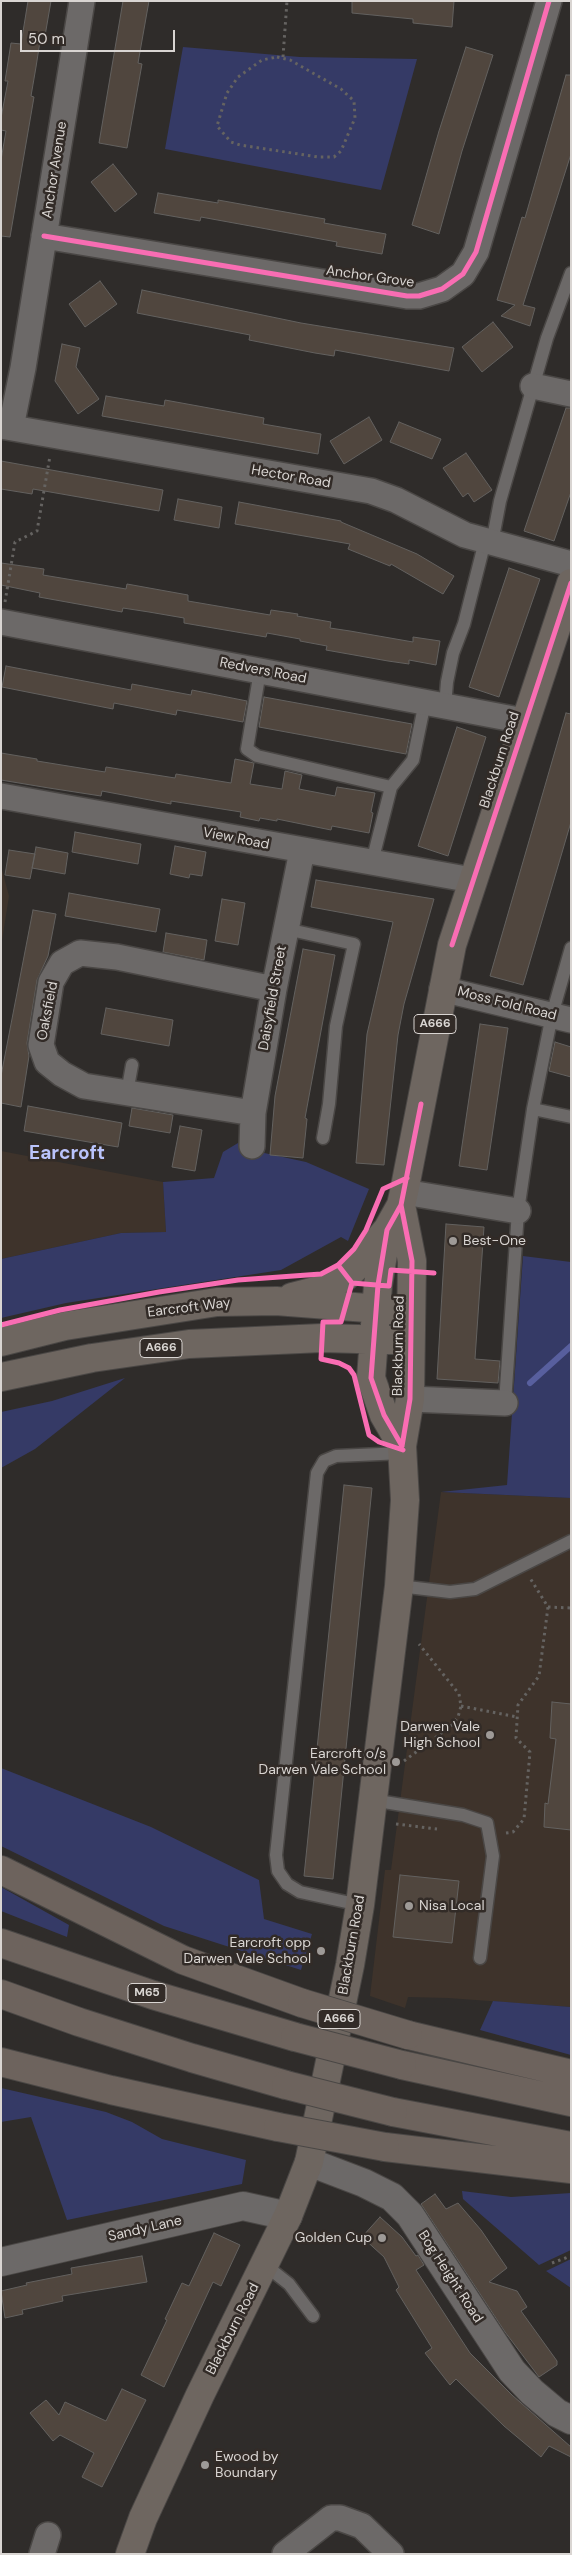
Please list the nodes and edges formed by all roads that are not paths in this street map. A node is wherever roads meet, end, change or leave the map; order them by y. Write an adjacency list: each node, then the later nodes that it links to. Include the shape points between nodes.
1 (82, 1): 3 (street, Anchor Avenue)
2 (549, 1): 3 (street, Anchor Grove, via 476,252 463,274 442,289 419,296 402,296)
3 (44, 236): 7 (street, Anchor Avenue)
4 (571, 273): 5 (lane)
5 (533, 386): 6 (street); 8 (lane)
6 (571, 394)
7 (6, 426): 8 (street, Hector Road, via 371,492 396,500 465,535)
8 (489, 542): 9 (street, Hector Road); 13 (lane, via 453,653 447,682)
9 (571, 564)
10 (571, 583): 14 (highway, Blackburn Road / A666)
11 (2, 622): 12 (street, Redvers Road)
12 (260, 671): 13 (street, Redvers Road); 15 (lane, via 247,749 257,756)
13 (435, 704): 14 (street, Redvers Road); 15 (lane, via 413,760)
14 (524, 722): 19 (highway, Blackburn Road / A666)
15 (391, 787): 18 (lane)
16 (1, 796): 17 (street, View Road)
17 (302, 851): 18 (street, View Road); 20 (street, Daisyfield Street)
18 (372, 862): 19 (street, View Road)
19 (472, 880): 23 (highway, Blackburn Road / A666)
20 (286, 929): 22 (street, Daisyfield Street); 30 (lane, via 354,944 336,1026)
21 (571, 948): 24 (lane)
22 (274, 989): 26 (street, Oaksfield, via 80,952 62,963 51,982 40,1045 47,1062 84,1086); 28 (street, Daisyfield Street)
23 (442, 989): 24 (street, Moss Fold Road); 32 (highway, Blackburn Road / A666)
24 (562, 1018): 27 (lane)
25 (132, 1065): 26 (lane)
26 (126, 1093): 28 (street, Oaksfield)
27 (533, 1109): 29 (lane); 33 (lane)
28 (253, 1113): 31 (street, Daisyfield Street)
29 (571, 1117)
30 (323, 1138)
31 (252, 1146)
32 (403, 1198): 33 (street); 34 (highway, Blackburn Road / A666); 37 (highway, Blackburn Road / A666, via 412,1261)
33 (518, 1211): 45 (lane)
34 (387, 1230): 35 (highway, via 345,1276 319,1290); 36 (highway, Blackburn Road / A666)
35 (276, 1301): 36 (highway, Earcroft Way); 41 (highway, Earcroft Way, via 207,1304 65,1326)
36 (376, 1309): 37 (highway, Earcroft Way); 39 (highway, Blackburn Road / A666)
37 (410, 1310): 40 (highway, Blackburn Road / A666)
38 (322, 1338): 39 (highway, A666); 42 (highway, A666, via 189,1344 92,1358); 43 (highway, via 354,1360)
39 (374, 1339): 40 (highway, A666); 43 (highway, Blackburn Road / A666)
40 (409, 1340): 44 (highway, Blackburn Road / A666)
41 (1, 1342)
42 (1, 1377)
43 (371, 1378): 46 (highway, Blackburn Road / A666, via 384,1415)
44 (410, 1399): 45 (street); 46 (highway, Blackburn Road / A666)
45 (505, 1403)
46 (403, 1450): 48 (highway, Blackburn Road / A666, via 405,1500); 51 (lane, via 336,1456 324,1461 317,1473 276,1855 278,1871 287,1884 300,1892)
47 (571, 1541): 48 (lane, via 475,1589 450,1592)
48 (399, 1586): 49 (highway, Blackburn Road / A666)
49 (372, 1800): 51 (highway, Blackburn Road / A666); 53 (lane, via 477,1818 487,1823 492,1856)
50 (1, 1870): 56 (highway, bridge, via 183,1960 302,2003 408,2035)
51 (360, 1905): 59 (highway, Blackburn Road / A666)
52 (1, 1943): 57 (highway, M65, bridge, via 153,1995 295,2037 402,2065)
53 (480, 1958)
54 (1, 1994): 58 (highway, bridge, via 126,2037 286,2084 393,2112)
55 (1, 2062): 60 (highway, bridge, via 278,2127 385,2147)
56 (571, 2074)
57 (571, 2102)
58 (571, 2146)
59 (309, 2162): 61 (highway, Blackburn Road / A666); 65 (street, Bog Height Road, via 392,2197 410,2215 512,2371 557,2413)
60 (571, 2169)
61 (288, 2216): 62 (street, Sandy Lane, via 243,2206); 63 (highway, Blackburn Road / A666)
62 (1, 2262)
63 (265, 2266): 64 (lane, via 289,2284); 66 (highway, Blackburn Road / A666, via 142,2518)
64 (313, 2316)
65 (571, 2420)
66 (130, 2554)
67 (285, 2554): 68 (street, via 331,2518 355,2511)
68 (391, 2554)

